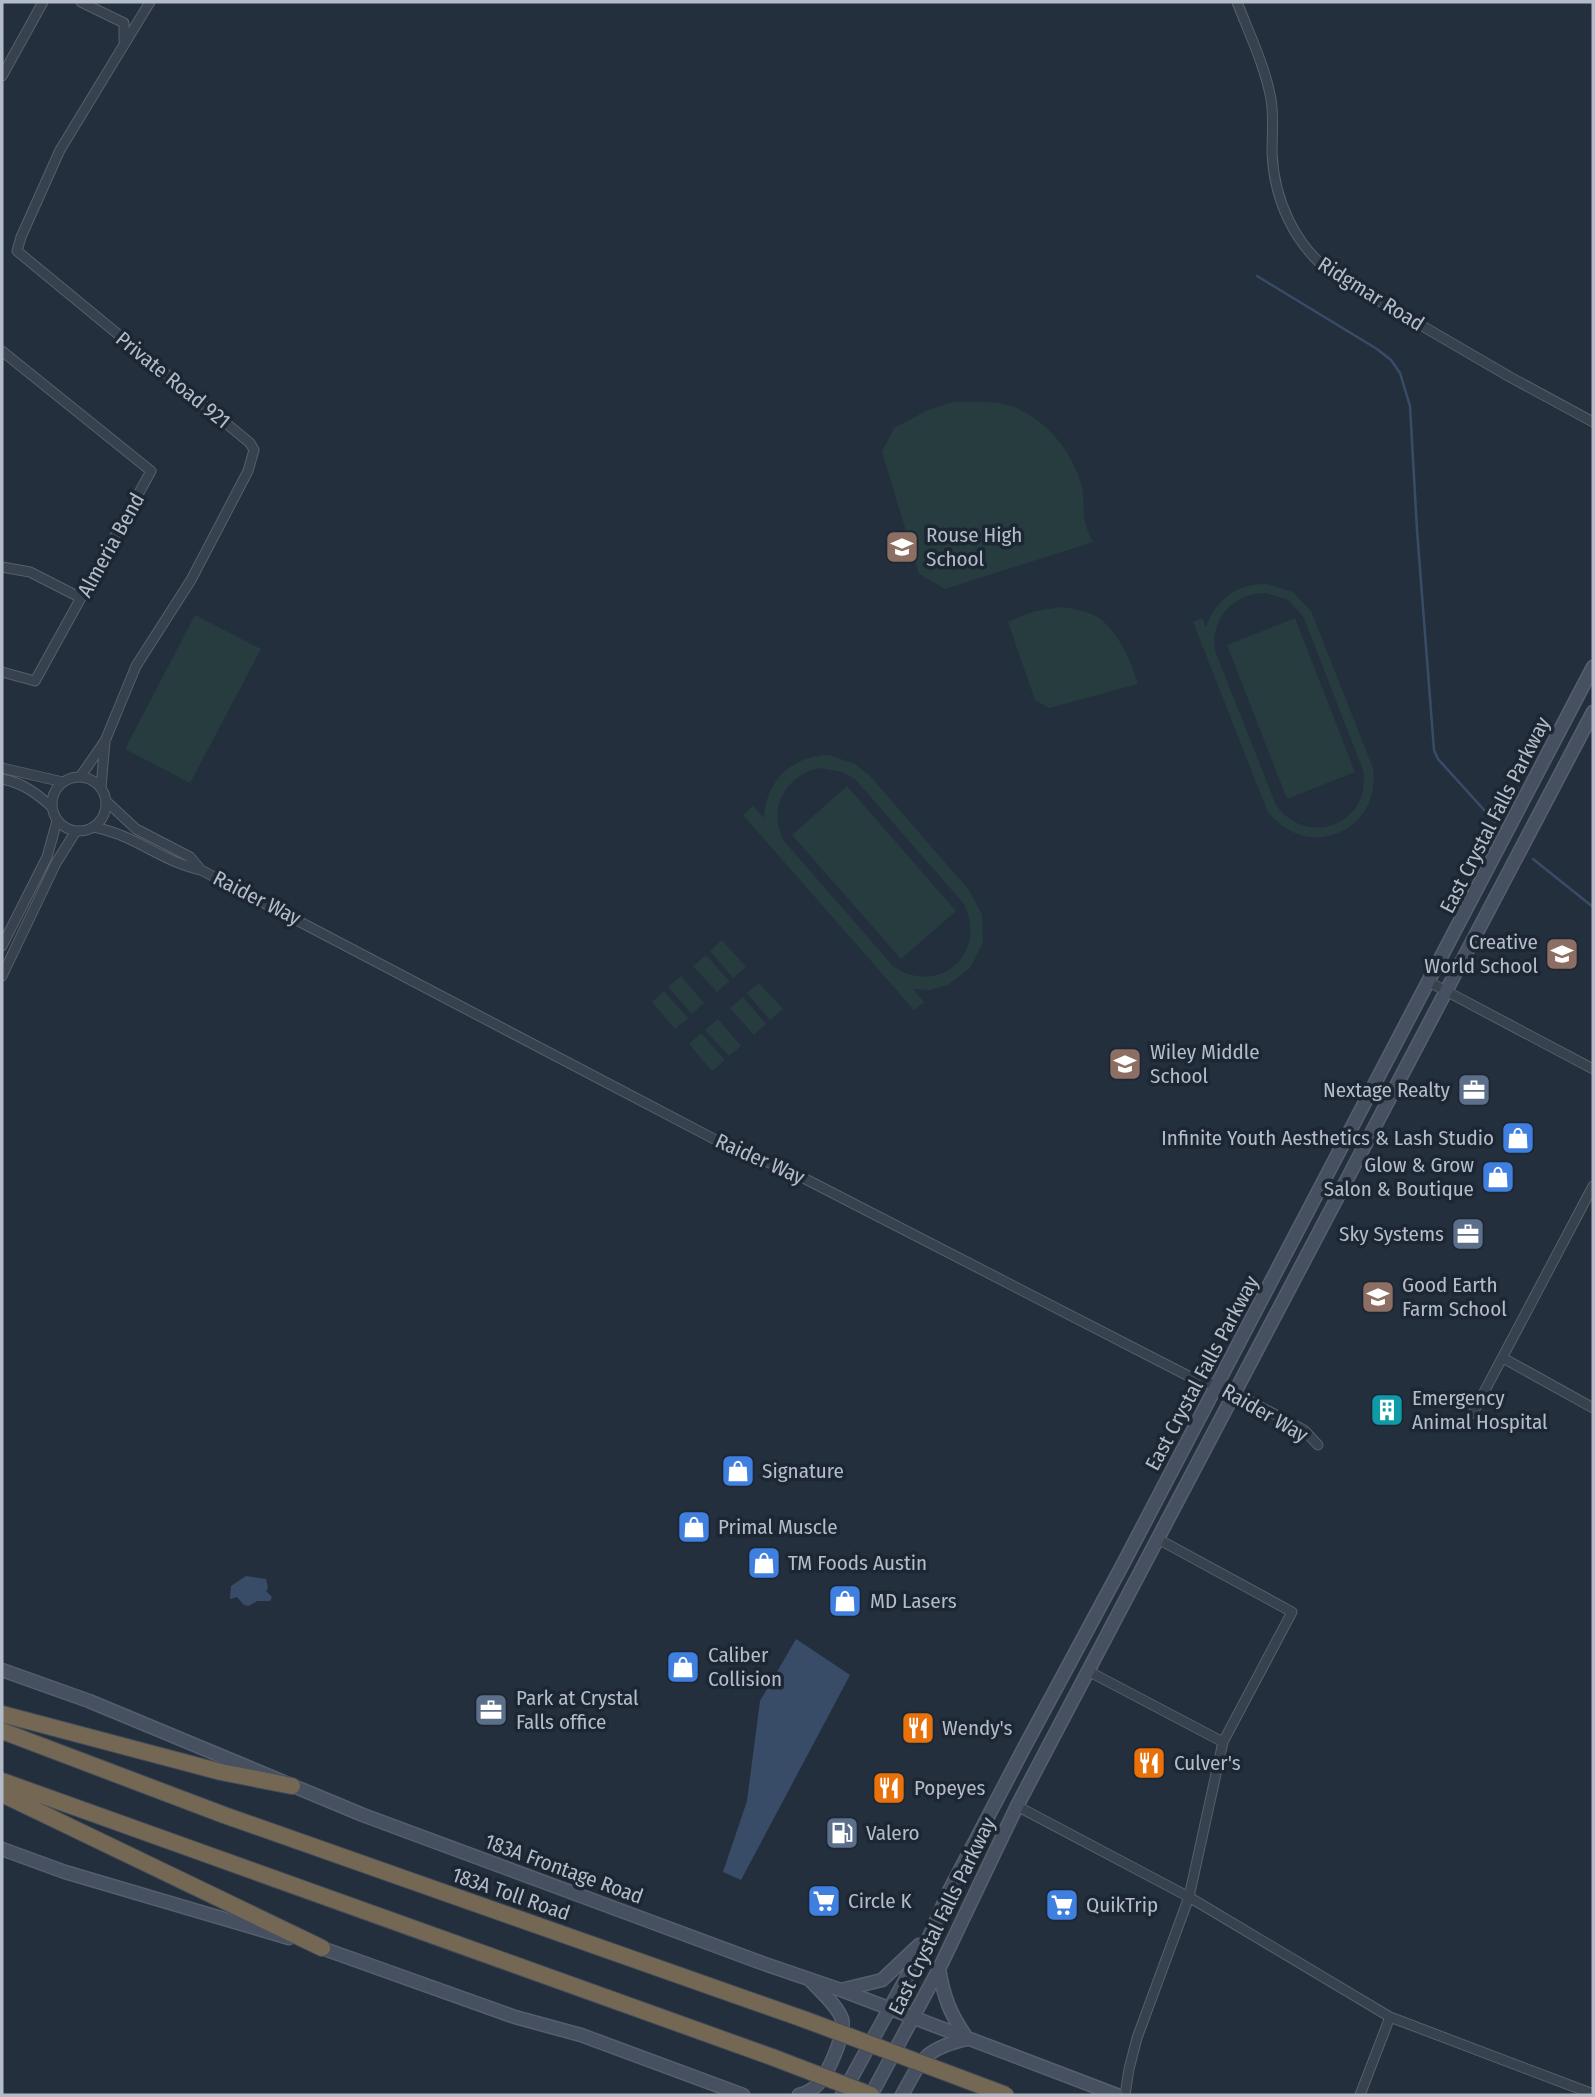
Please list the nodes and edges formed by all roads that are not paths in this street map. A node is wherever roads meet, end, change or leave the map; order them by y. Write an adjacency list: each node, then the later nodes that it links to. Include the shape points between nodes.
1 (43, 2): 6 (street)
2 (81, 2): 5 (street, via 124,23)
3 (150, 2): 5 (street, Private Road 921)
4 (1237, 2): 8 (street, Ridgmar Road, via 1268,86 1278,186 1290,225 1308,253 1345,281)
5 (125, 46): 14 (street, Private Road 921, via 60,150 16,251 254,450 248,471 191,580 136,666)
6 (2, 76)
7 (2, 351): 10 (street, Almeria Bend, via 151,471)
8 (1593, 422)
9 (2, 567): 10 (street, via 30,572)
10 (81, 598): 12 (street, Almeria Bend, via 36,681)
11 (1593, 667): 18 (main road, East Crystal Falls Parkway)
12 (2, 672)
13 (1593, 712): 20 (main road, East Crystal Falls Parkway)
14 (105, 741): 16 (street, Private Road 921); 21 (street, Private Road 921)
15 (2, 768): 19 (street)
16 (80, 777): 19 (street); 21 (street)
17 (2, 779): 23 (street, via 19,782)
18 (1534, 781): 20 (main road); 30 (main road, East Crystal Falls Parkway)
19 (63, 782): 23 (street)
20 (1554, 787): 31 (main road, East Crystal Falls Parkway)
21 (101, 788): 22 (street)
22 (106, 801): 25 (street, via 104,814); 27 (street, Raider Way, via 136,829 190,857)
23 (52, 807): 24 (street)
24 (57, 821): 26 (street); 28 (street, via 47,857)
25 (93, 827): 26 (street); 27 (street, Raider Way, via 127,836)
26 (76, 831): 29 (street)
27 (201, 870): 37 (street, Raider Way, via 724,1144 786,1169 1202,1383)
28 (2, 946)
29 (2, 976)
30 (1429, 982): 31 (street); 33 (main road, East Crystal Falls Parkway)
31 (1447, 990): 32 (street); 35 (main road, East Crystal Falls Parkway)
32 (1593, 1069)
33 (1326, 1178): 35 (main road); 37 (main road, East Crystal Falls Parkway)
34 (1593, 1186): 36 (street)
35 (1344, 1187): 38 (main road, East Crystal Falls Parkway)
36 (1503, 1358): 39 (street); 40 (street)
37 (1218, 1384): 38 (street, Raider Way); 42 (main road, East Crystal Falls Parkway)
38 (1235, 1393): 41 (street, Raider Way, via 1304,1430); 43 (main road, East Crystal Falls Parkway)
39 (1593, 1408)
40 (1473, 1413)
41 (1318, 1445)
42 (1141, 1530): 43 (main road); 44 (main road, East Crystal Falls Parkway)
43 (1158, 1539): 46 (main road, East Crystal Falls Parkway); 49 (street, via 1292,1612)
44 (1070, 1662): 46 (main road); 56 (main road, East Crystal Falls Parkway)
45 (2, 1670): 51 (main road, 183A Frontage Road, via 89,1701)
46 (1088, 1671): 49 (street); 53 (main road, East Crystal Falls Parkway)
47 (2, 1714): 51 (highway, via 221,1772)
48 (2, 1731): 71 (highway, 183A Toll Road, bridge)
49 (1223, 1742): 55 (street)
50 (2, 1780): 69 (highway, bridge)
51 (292, 1786): 59 (main road, 183A Frontage Road)
52 (2, 1794): 57 (highway)
53 (1017, 1806): 55 (street); 58 (main road, East Crystal Falls Parkway)
54 (2, 1849): 57 (main road)
55 (1189, 1897): 62 (street); 73 (street, via 1138,2038)
56 (929, 1935): 60 (main road, via 882,1980); 61 (main road, East Crystal Falls Parkway)
57 (322, 1948): 66 (main road)
58 (939, 1969): 63 (main road, East Crystal Falls Parkway); 64 (main road, via 952,2018)
59 (809, 1979): 60 (main road, 183A Frontage Road); 67 (main road, via 841,2015 844,2028 819,2084)
60 (841, 1990): 61 (main road, 183A Frontage Road)
61 (890, 2009): 63 (main road, 183A Frontage Road); 68 (main road, East Crystal Falls Parkway)
62 (1390, 2017): 65 (street); 74 (street)
63 (913, 2018): 64 (main road, 183A Frontage Road); 69 (main road, East Crystal Falls Parkway)
64 (967, 2039): 70 (main road, via 942,2045 922,2059); 72 (main road, 183A Frontage Road)
65 (1592, 2094)
66 (743, 2095)
67 (799, 2095)
68 (842, 2095)
69 (871, 2095)
70 (902, 2095)
71 (1006, 2095)
72 (1117, 2095)
73 (1125, 2095)
74 (1360, 2095)

